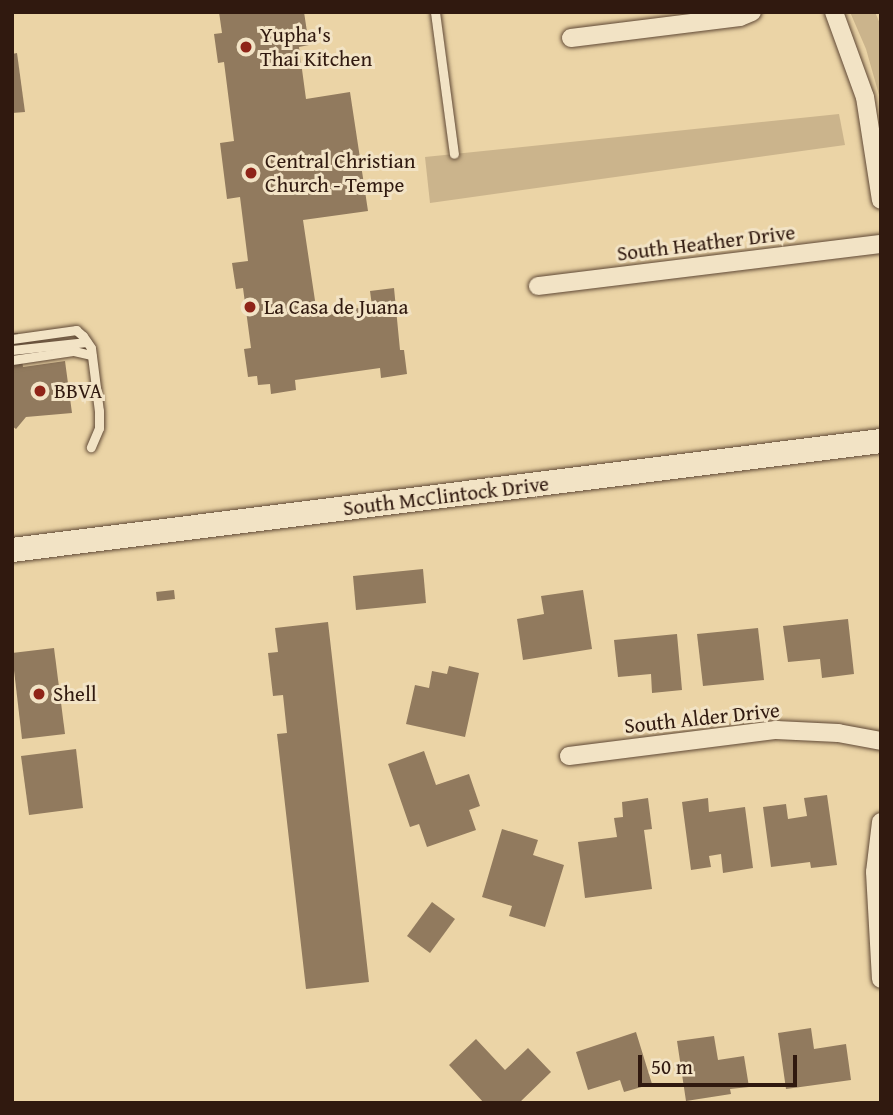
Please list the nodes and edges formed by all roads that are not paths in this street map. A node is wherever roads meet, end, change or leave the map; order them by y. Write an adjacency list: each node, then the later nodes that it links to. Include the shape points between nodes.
1 (435, 12): 5 (lane)
2 (752, 12): 4 (street, via 740,18)
3 (834, 12): 6 (street, via 865,97)
4 (571, 38)
5 (454, 153)
6 (881, 200)
7 (881, 244): 8 (street, South Heather Drive)
8 (538, 286)
9 (12, 339): 10 (lane, via 76,330)
10 (87, 342): 11 (lane); 12 (lane)
11 (12, 350)
12 (92, 355): 13 (lane, via 74,351); 15 (lane, via 99,428)
13 (12, 360)
14 (881, 442): 16 (main road, South McClintock Drive)
15 (91, 447)
16 (12, 550)
17 (881, 741): 18 (street, South Alder Drive, via 776,730)
18 (569, 756)
19 (881, 822): 20 (street, via 875,872)
20 (881, 979)

